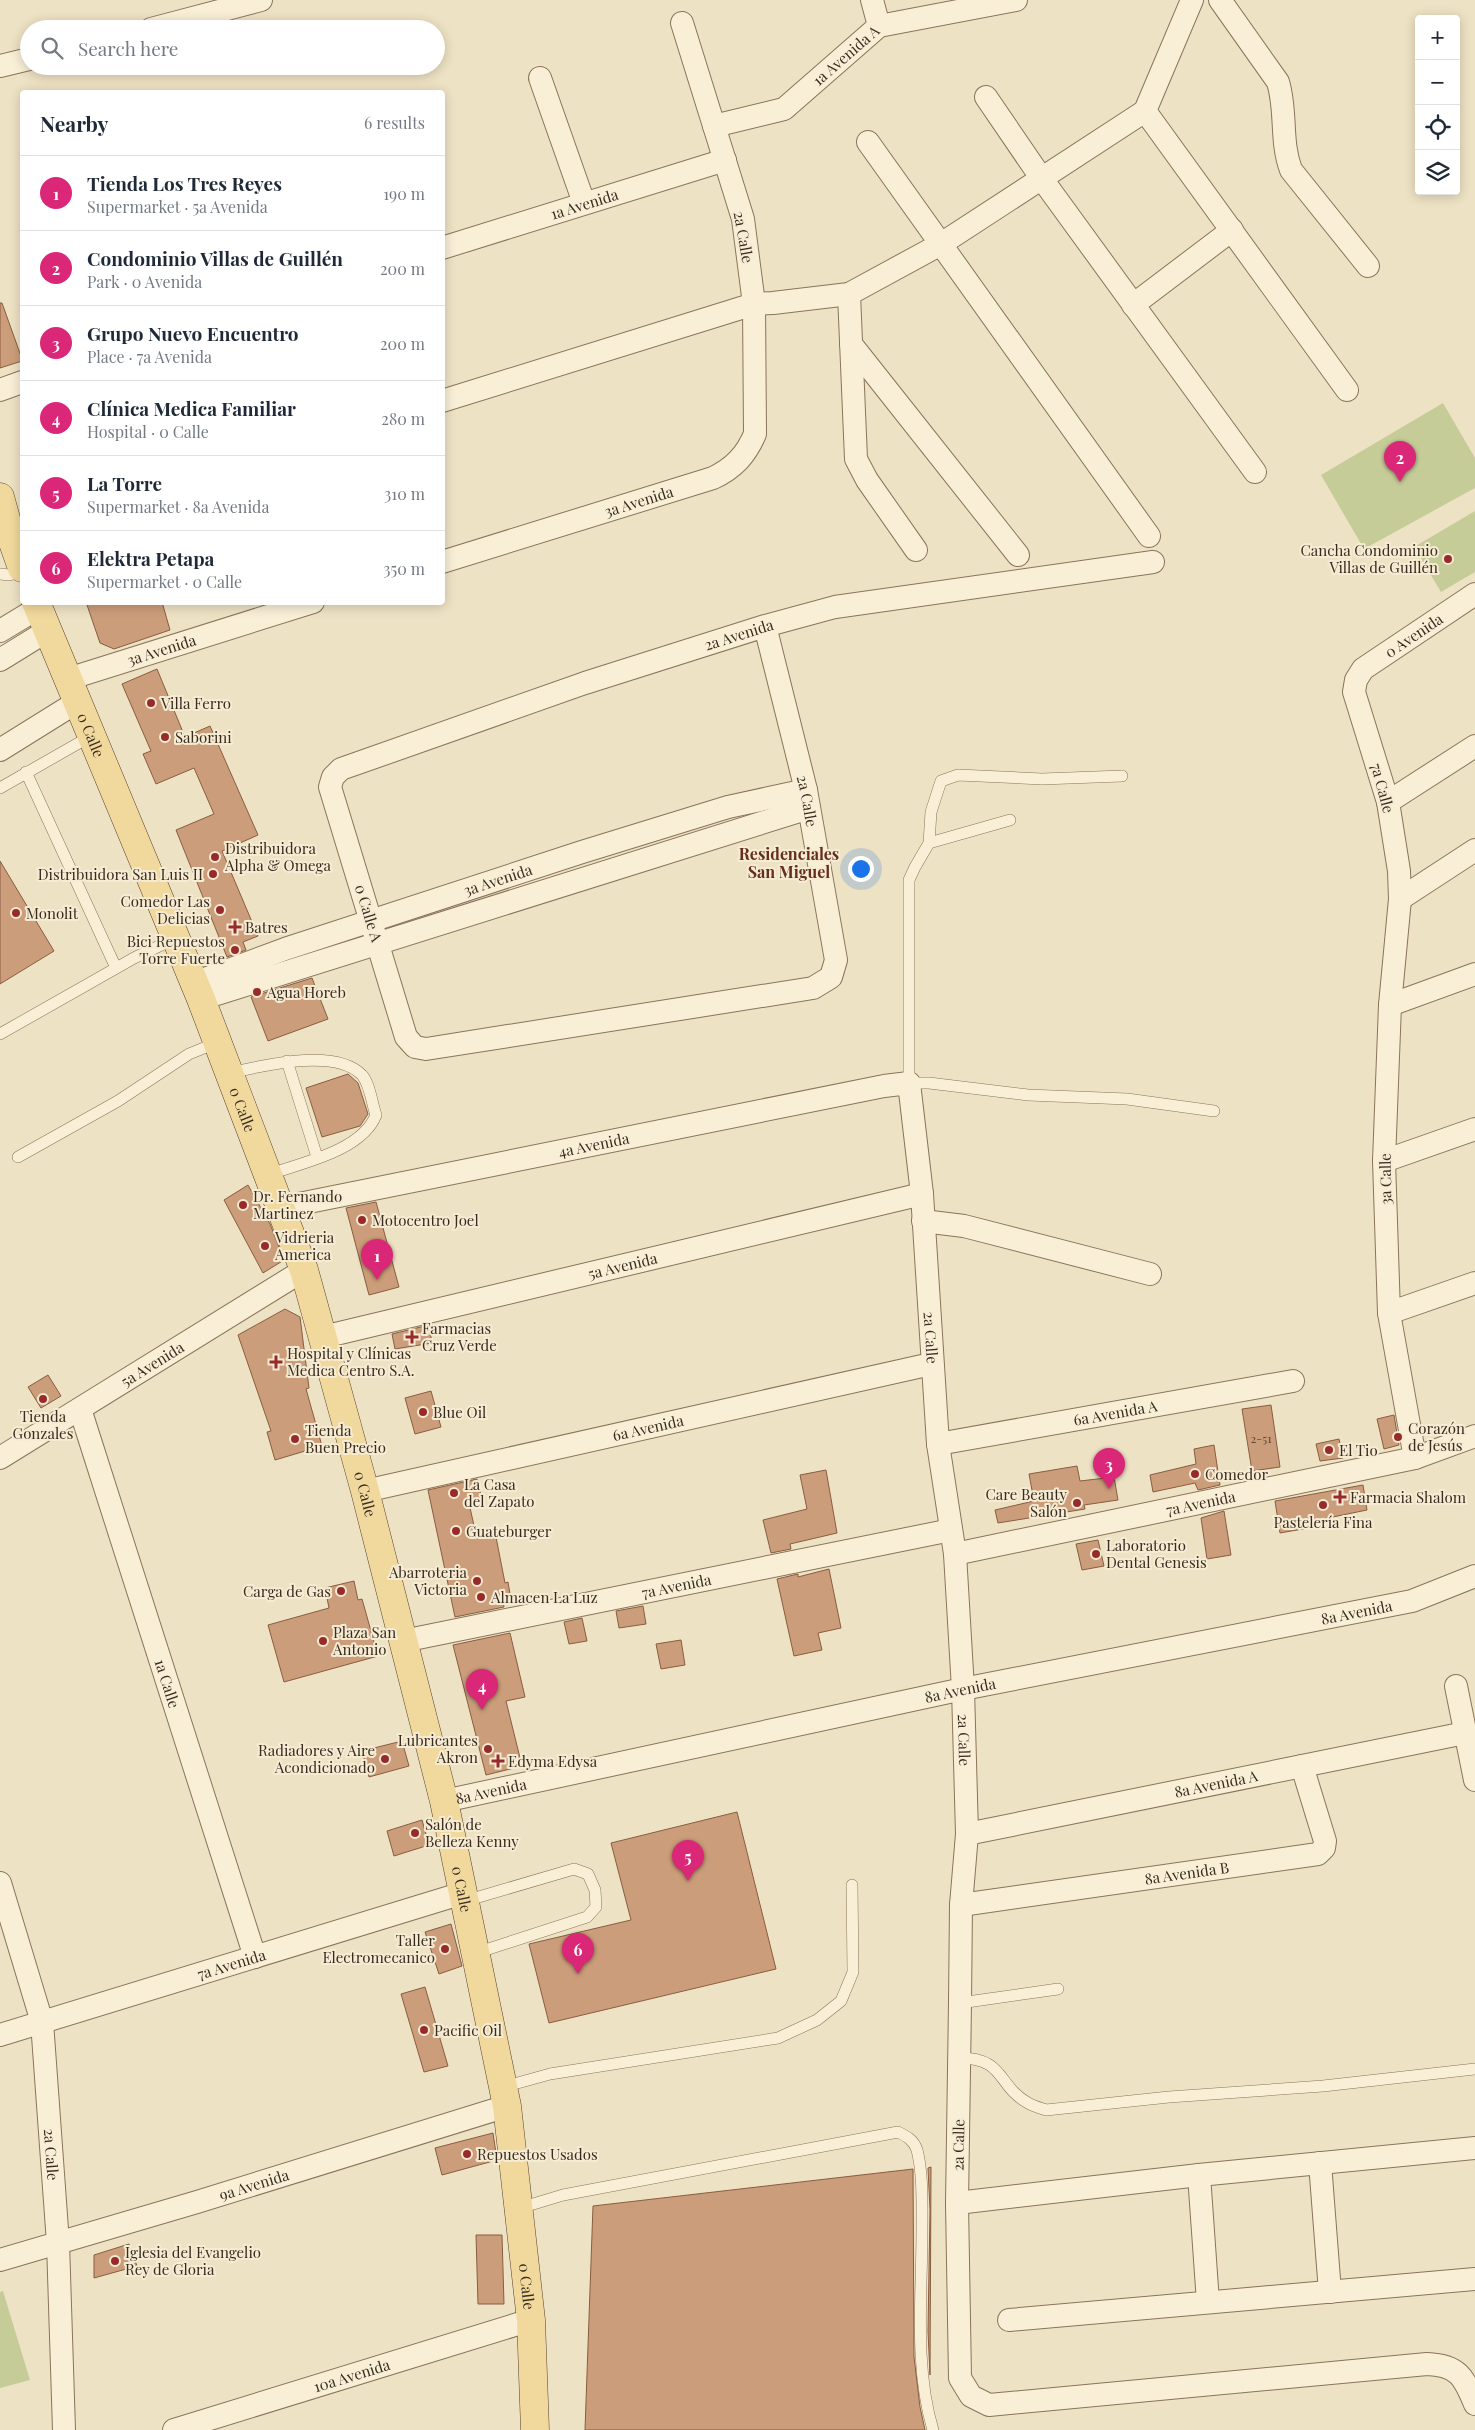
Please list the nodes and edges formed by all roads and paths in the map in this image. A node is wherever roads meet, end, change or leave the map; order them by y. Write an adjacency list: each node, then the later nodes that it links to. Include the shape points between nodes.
1 (261, 0): 6 (street)
2 (872, 0): 9 (street)
3 (1016, 0): 9 (street, 1a Avenida A)
4 (1192, 0): 14 (street)
5 (1220, 0): 23 (street, via 1278,82 1282,94 1285,154 1291,170)
6 (236, 4): 7 (street)
7 (182, 20)
8 (682, 23): 15 (street, 2a Calle)
9 (879, 26): 15 (street, 1a Avenida A, via 784,109)
10 (20, 61): 11 (street)
11 (0, 66)
12 (540, 78): 19 (street)
13 (986, 97): 18 (street)
14 (1145, 111): 18 (street); 20 (street)
15 (714, 126): 17 (street, 2a Calle)
16 (868, 142): 21 (street)
17 (725, 160): 19 (street, 1a Avenida); 25 (street, 2a Calle, via 743,219)
18 (1042, 179): 21 (street); 26 (street)
19 (584, 203): 22 (street, 1a Avenida)
20 (1232, 230): 26 (street); 30 (street)
21 (941, 244): 24 (street); 36 (street)
22 (445, 247)
23 (1368, 266)
24 (849, 294): 25 (street); 27 (street)
25 (754, 304): 31 (street); 32 (street, 2a Calle, via 755,434)
26 (1134, 305): 33 (street)
27 (851, 344): 37 (street, via 856,459); 38 (street)
28 (20, 383): 29 (street)
29 (0, 390)
30 (1347, 390)
31 (445, 400)
32 (744, 456): 40 (street, 3a Avenida, via 713,478)
33 (1255, 472)
34 (0, 496): 35 (main road)
35 (17, 535): 39 (main road)
36 (1149, 536)
37 (916, 550)
38 (1018, 555)
39 (20, 556)
40 (445, 561)
41 (1153, 562): 47 (street, 2a Avenida, via 835,607)
42 (20, 571): 43 (lane)
43 (0, 574)
44 (1475, 594): 50 (street, 0 Avenida, via 1364,670)
45 (305, 605): 51 (street, 3a Avenida)
46 (40, 614): 48 (street); 49 (street); 51 (main road, 0 Calle)
47 (765, 626): 55 (street, 2a Avenida, via 585,683); 59 (street, 2a Calle)
48 (0, 631)
49 (0, 660)
50 (1356, 680): 60 (street, 7a Calle, via 1354,692)
51 (72, 691): 52 (main road, 0 Calle); 54 (street, 3a Avenida)
52 (91, 736): 56 (lane); 68 (main road, 0 Calle)
53 (1475, 746): 60 (street)
54 (0, 750)
55 (341, 769): 67 (street, 0 Calle A, via 333,777 330,787)
56 (26, 772): 58 (lane); 70 (lane)
57 (1122, 776): 62 (lane, via 1042,780 958,775 941,781 931,812)
58 (0, 788)
59 (808, 799): 64 (street, 3a Avenida, via 728,807); 65 (street, 3a Avenida); 76 (street, 2a Calle, via 836,960 831,977 813,988)
60 (1388, 802): 66 (street, 7a Calle)
61 (1010, 820): 62 (lane)
62 (930, 843): 79 (lane, via 910,880)
63 (1475, 850): 66 (street)
64 (582, 852): 65 (street); 67 (street, 3a Avenida)
65 (589, 877): 69 (street, 3a Avenida)
66 (1400, 899): 73 (street, 3a Calle)
67 (372, 921): 69 (street, 0 Calle A); 72 (street, 3a Avenida, via 286,949)
68 (176, 938): 70 (lane); 72 (main road, 0 Calle)
69 (378, 942): 72 (street, 3a Avenida); 76 (street, 0 Calle A, via 406,1037 415,1047)
70 (116, 968): 74 (lane)
71 (1475, 974): 73 (street)
72 (198, 991): 75 (main road, 0 Calle)
73 (1390, 1005): 84 (street, 3a Calle)
74 (0, 1034)
75 (216, 1043): 78 (main road, 0 Calle); 82 (lane, via 189,1054 118,1101)
76 (426, 1049)
77 (287, 1061): 78 (lane); 83 (lane); 83 (lane, via 315,1060 354,1069 363,1077 376,1115 372,1126 362,1136)
78 (229, 1073): 85 (main road, 0 Calle)
79 (909, 1084): 80 (lane, via 929,1083 1028,1095 1127,1099); 86 (street, 2a Calle); 87 (street, 4a Avenida, via 884,1086)
80 (1214, 1111)
81 (1475, 1129): 84 (street)
82 (18, 1157)
83 (316, 1157): 85 (lane)
84 (1384, 1161): 92 (street, 3a Calle)
85 (267, 1175): 87 (main road, 0 Calle)
86 (922, 1194): 88 (street, 2a Calle); 93 (street, 5a Avenida)
87 (279, 1208): 89 (main road, 0 Calle)
88 (923, 1221): 90 (street, via 964,1226); 94 (street, 2a Calle)
89 (304, 1270): 93 (main road, 0 Calle); 96 (street, 5a Avenida)
90 (1150, 1274)
91 (1475, 1283): 92 (street)
92 (1389, 1313): 100 (street, 3a Calle)
93 (323, 1337): 101 (main road, 0 Calle)
94 (931, 1364): 98 (street, 2a Calle); 101 (street, 6a Avenida)
95 (1293, 1381): 98 (street, 6a Avenida A)
96 (80, 1409): 99 (street, 5a Avenida); 118 (street, 1a Calle)
97 (1475, 1436): 100 (street, 7a Avenida)
98 (938, 1444): 102 (street, 2a Calle)
99 (0, 1458)
100 (1415, 1458): 103 (street, 7a Avenida)
101 (365, 1491): 105 (main road, 0 Calle)
102 (951, 1530): 103 (street, 2a Calle); 105 (street, 7a Avenida)
103 (955, 1554): 107 (street, 2a Calle)
104 (1475, 1576): 107 (street, 8a Avenida, via 1412,1601)
105 (403, 1641): 111 (main road, 0 Calle)
106 (1456, 1686): 108 (street)
107 (963, 1689): 111 (street, 8a Avenida); 112 (street, 2a Calle)
108 (1465, 1733): 109 (street, 8a Avenida A); 110 (street)
109 (1302, 1766): 112 (street, 8a Avenida A); 116 (street, 8a Avenida B, via 1325,1841 1318,1854)
110 (1475, 1780)
111 (444, 1801): 115 (main road, 0 Calle)
112 (967, 1834): 116 (street, 2a Calle)
113 (0, 1884): 121 (street, 2a Calle)
114 (852, 1884): 125 (lane, via 853,1972 841,2001 817,2020 778,2038 550,2074)
115 (464, 1897): 117 (main road, 0 Calle); 117 (lane, via 574,1869 588,1874 595,1890 596,1907 587,1917); 118 (street, 7a Avenida)
116 (961, 1904): 120 (street, 2a Calle)
117 (476, 1953): 125 (main road, 0 Calle)
118 (255, 1957): 121 (street, 7a Avenida)
119 (1058, 1989): 120 (lane)
120 (960, 2004): 123 (street, 2a Calle)
121 (42, 2022): 122 (street, 7a Avenida); 131 (street, 2a Calle)
122 (0, 2035)
123 (959, 2058): 124 (lane, via 985,2061 1028,2103 1046,2110 1323,2086); 129 (street, 2a Calle)
124 (1475, 2068)
125 (505, 2096): 130 (main road, 0 Calle); 131 (street, 9a Avenida, via 254,2185)
126 (1475, 2148): 127 (street)
127 (1320, 2163): 128 (street); 134 (street)
128 (1199, 2175): 129 (street); 135 (street)
129 (958, 2203): 138 (street, 2a Calle, via 960,2378 971,2396 989,2405 1427,2364 1445,2365 1462,2375)
130 (520, 2208): 136 (main road, 0 Calle); 142 (lane, via 563,2194 898,2132 910,2139 916,2149 922,2196 925,2404)
131 (58, 2242): 132 (street, 9a Avenida); 139 (street, 2a Calle)
132 (0, 2260)
133 (1475, 2279): 134 (street)
134 (1330, 2292): 135 (street)
135 (1208, 2302): 137 (street)
136 (531, 2320): 140 (street, 10a Avenida); 141 (main road, 0 Calle)
137 (1009, 2320)
138 (1474, 2398)
139 (64, 2430)
140 (174, 2430)
141 (535, 2430)
142 (933, 2430)

